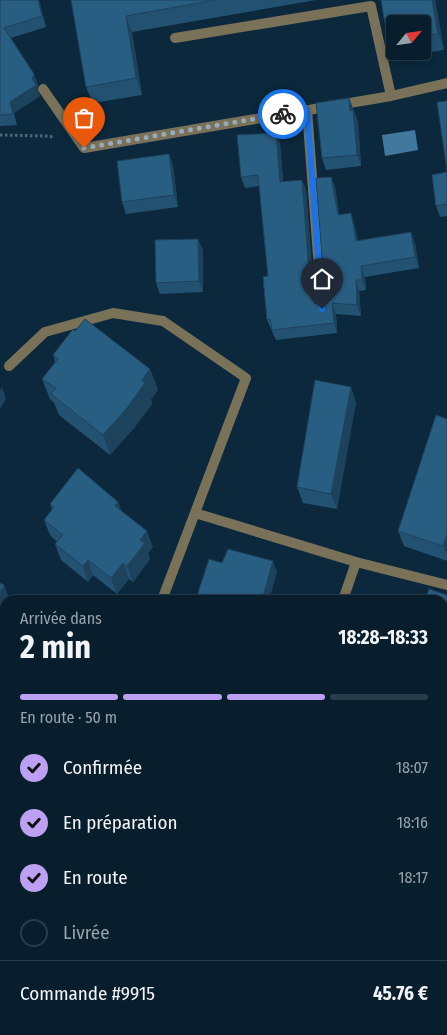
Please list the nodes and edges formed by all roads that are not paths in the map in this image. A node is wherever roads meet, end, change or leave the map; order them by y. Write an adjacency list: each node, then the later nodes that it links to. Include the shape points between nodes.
1 (175, 38): 4 (street, via 371,6)
2 (447, 83): 4 (street)
3 (43, 89): 5 (street, via 84,148)
4 (391, 96): 5 (street)
5 (307, 110): 6 (street)
6 (322, 309)
7 (9, 366): 8 (street, via 45,332 113,313 164,321 246,378)
8 (195, 513): 9 (street); 11 (street)
9 (356, 562): 10 (street); 12 (street)
10 (447, 585)
11 (164, 595)
12 (345, 595)

